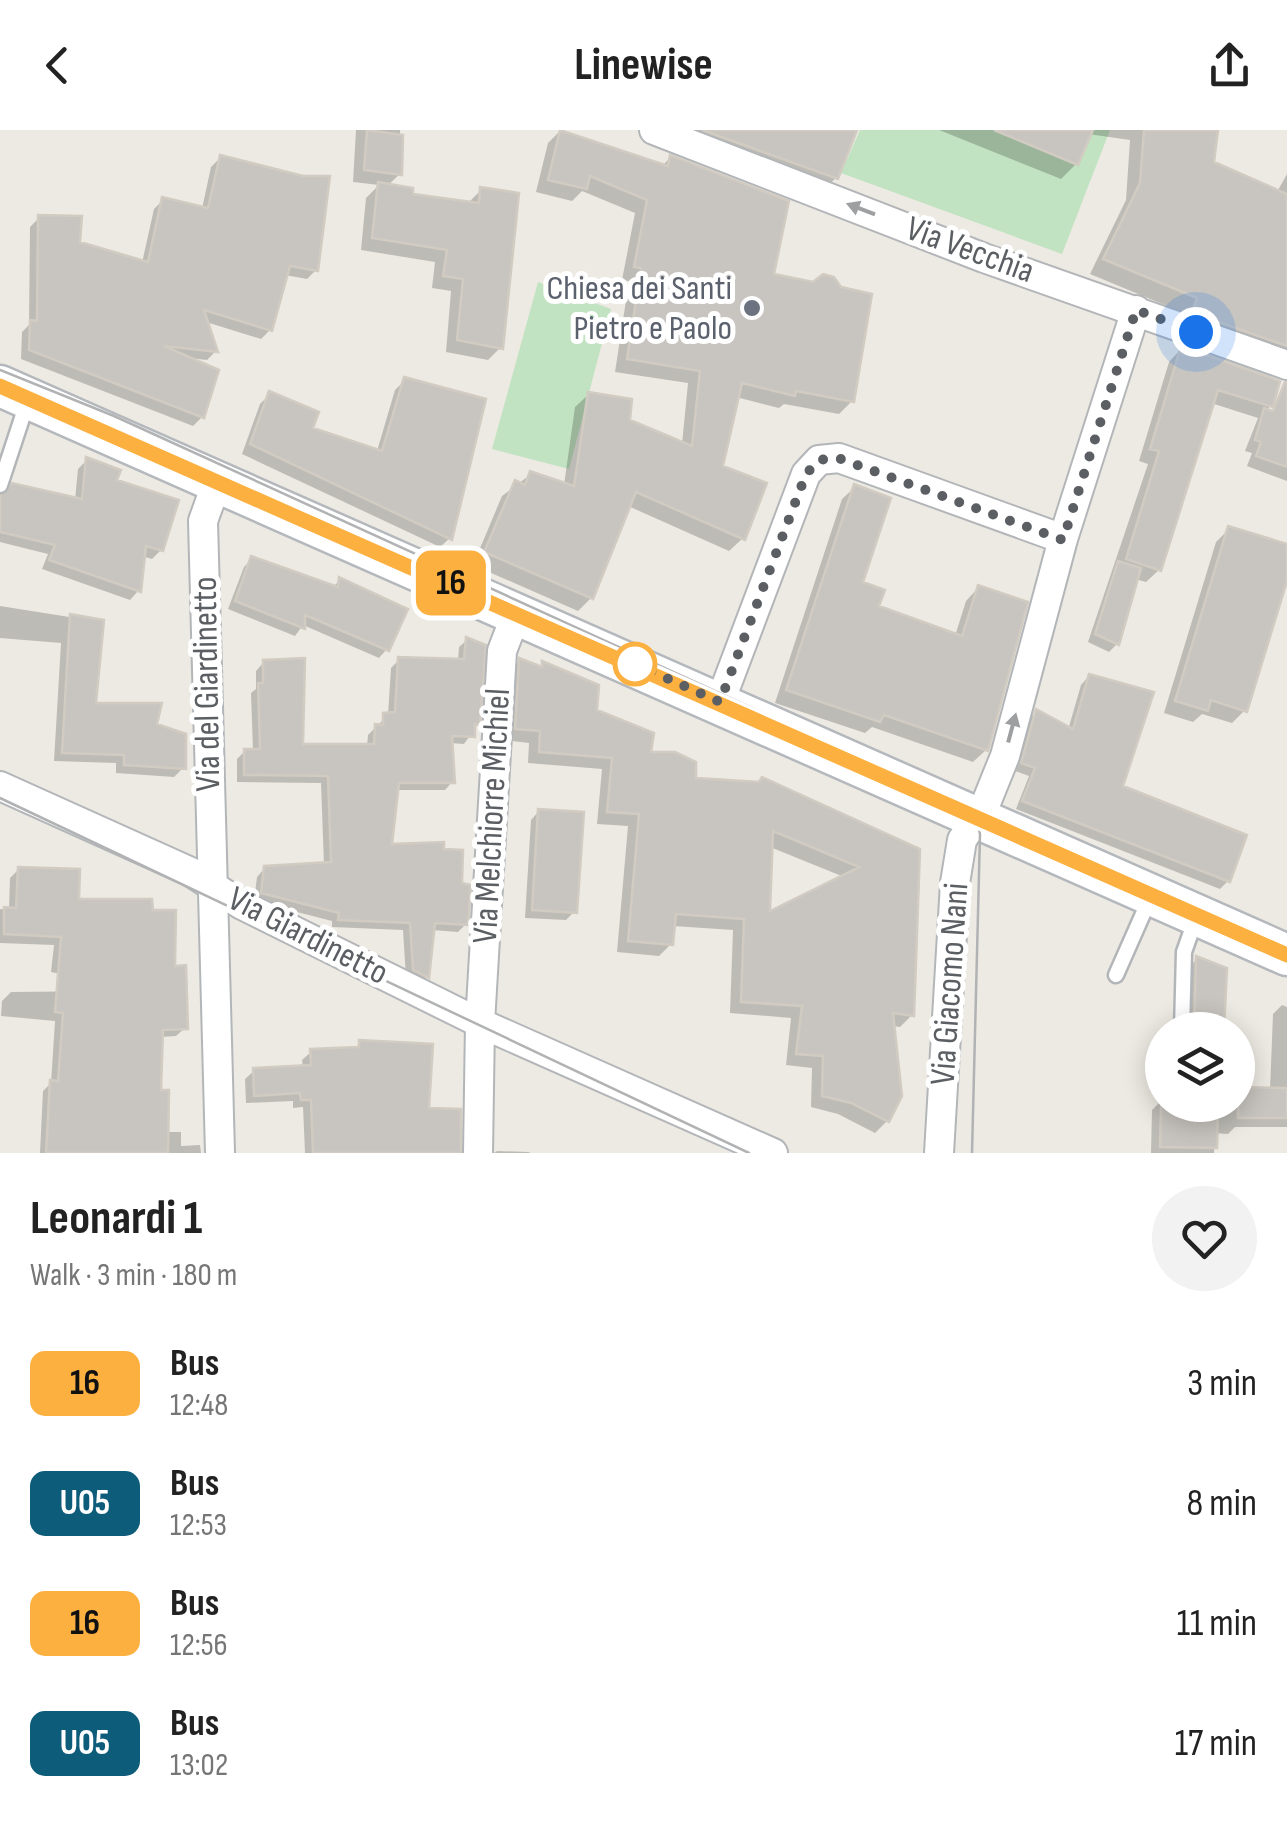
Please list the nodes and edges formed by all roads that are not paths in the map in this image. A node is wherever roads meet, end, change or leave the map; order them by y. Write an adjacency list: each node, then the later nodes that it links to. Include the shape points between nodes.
1 (654, 130): 2 (street, Via Vecchia, one-way to 1)
2 (1136, 310): 3 (street, Via Vecchia); 7 (street, Via Giacomo Nani)
3 (1287, 365)
4 (14, 392): 5 (main road); 6 (lane)
5 (217, 482): 8 (main road); 12 (street, Via del Giardinetto, via 203,521)
6 (0, 484)
7 (1063, 540): 9 (street, via 838,458 819,460 806,474); 11 (street, Via Giacomo Nani, one-way to 7, via 1005,756)
8 (517, 612): 9 (main road); 18 (street, Via Melchiorre Michiel, via 502,651)
9 (720, 702): 11 (main road)
10 (0, 786): 12 (street)
11 (976, 818): 13 (main road); 22 (street, Via Giacomo Nani, via 962,840 955,882)
12 (213, 888): 18 (street, Via Giardinetto); 19 (street, Via Giardinetto)
13 (1152, 894): 14 (main road); 16 (lane)
14 (1197, 914): 15 (main road); 17 (lane, via 1184,952)
15 (1286, 952)
16 (1116, 976)
17 (1182, 1012)
18 (480, 1023): 20 (street, Via Melchiorre Michiel); 21 (street)
19 (220, 1153)
20 (478, 1153)
21 (773, 1153)
22 (939, 1153)

